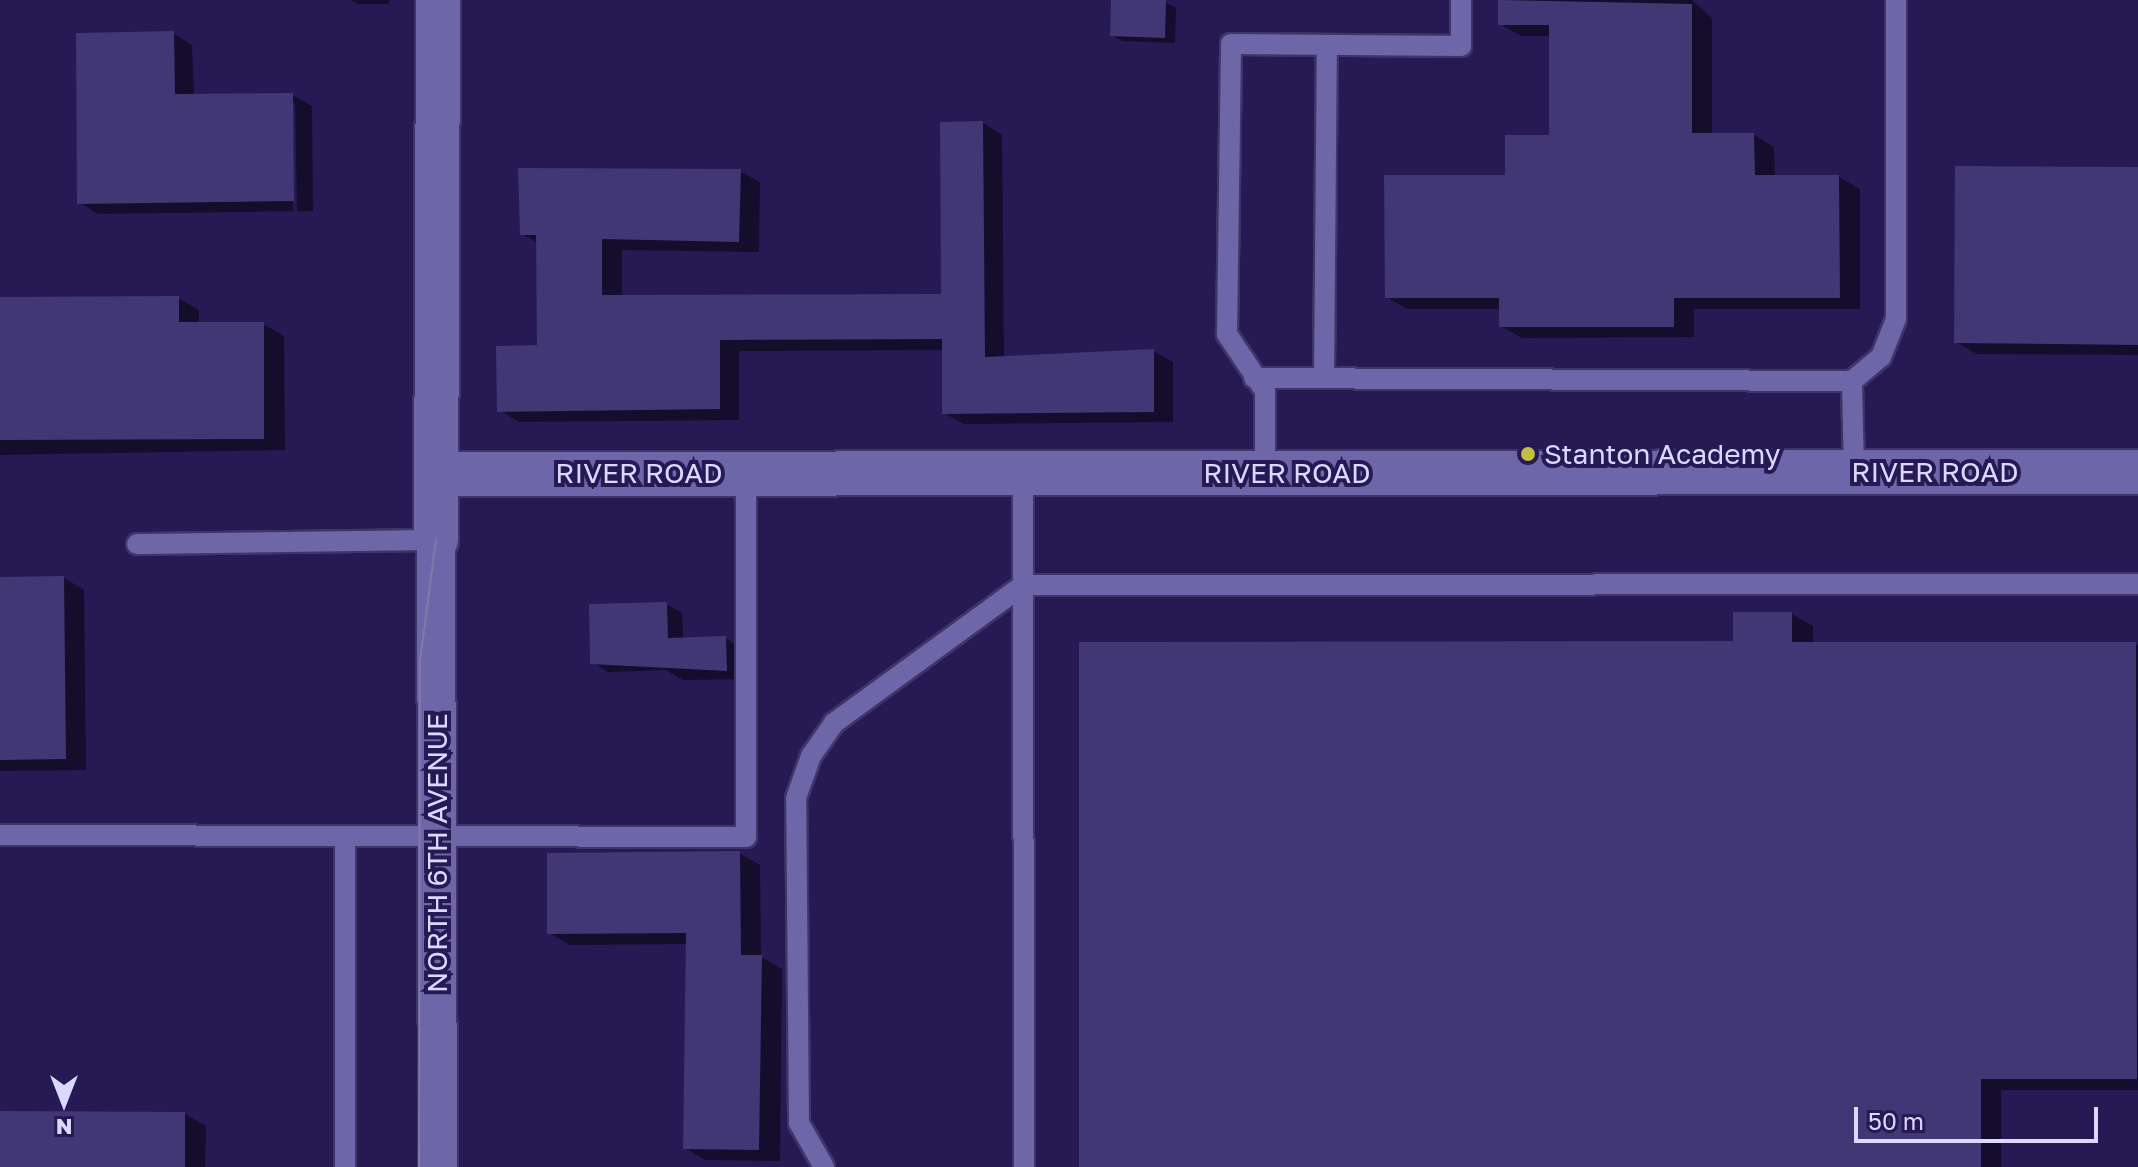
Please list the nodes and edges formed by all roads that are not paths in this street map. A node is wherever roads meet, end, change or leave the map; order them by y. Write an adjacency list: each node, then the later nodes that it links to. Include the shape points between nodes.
1 (438, 0): 13 (street)
2 (1461, 0): 4 (lane, via 1461,46)
3 (1896, 0): 7 (lane, via 1896,319 1881,357)
4 (1327, 45): 5 (lane, via 1231,44 1227,334); 6 (lane)
5 (1254, 378): 6 (lane); 12 (lane, via 1265,391)
6 (1324, 378): 7 (lane)
7 (1852, 381): 8 (lane)
8 (1854, 472): 9 (street, RIVER ROAD); 12 (street, RIVER ROAD)
9 (2138, 472)
10 (746, 473): 11 (street, RIVER ROAD); 13 (street, RIVER ROAD); 20 (lane, via 746,837)
11 (1023, 473): 12 (street, RIVER ROAD); 17 (lane)
12 (1265, 473)
13 (436, 474): 14 (street)
14 (436, 540): 15 (lane); 20 (street, NORTH 6TH AVENUE)
15 (137, 544)
16 (2138, 584): 17 (lane)
17 (1023, 585): 23 (lane, via 834,723 811,756 796,798 799,1123); 24 (lane)
18 (0, 835): 19 (lane)
19 (345, 837): 20 (lane); 21 (lane)
20 (437, 838): 22 (street, NORTH 6TH AVENUE)
21 (345, 1167)
22 (438, 1167)
23 (824, 1167)
24 (1024, 1167)

